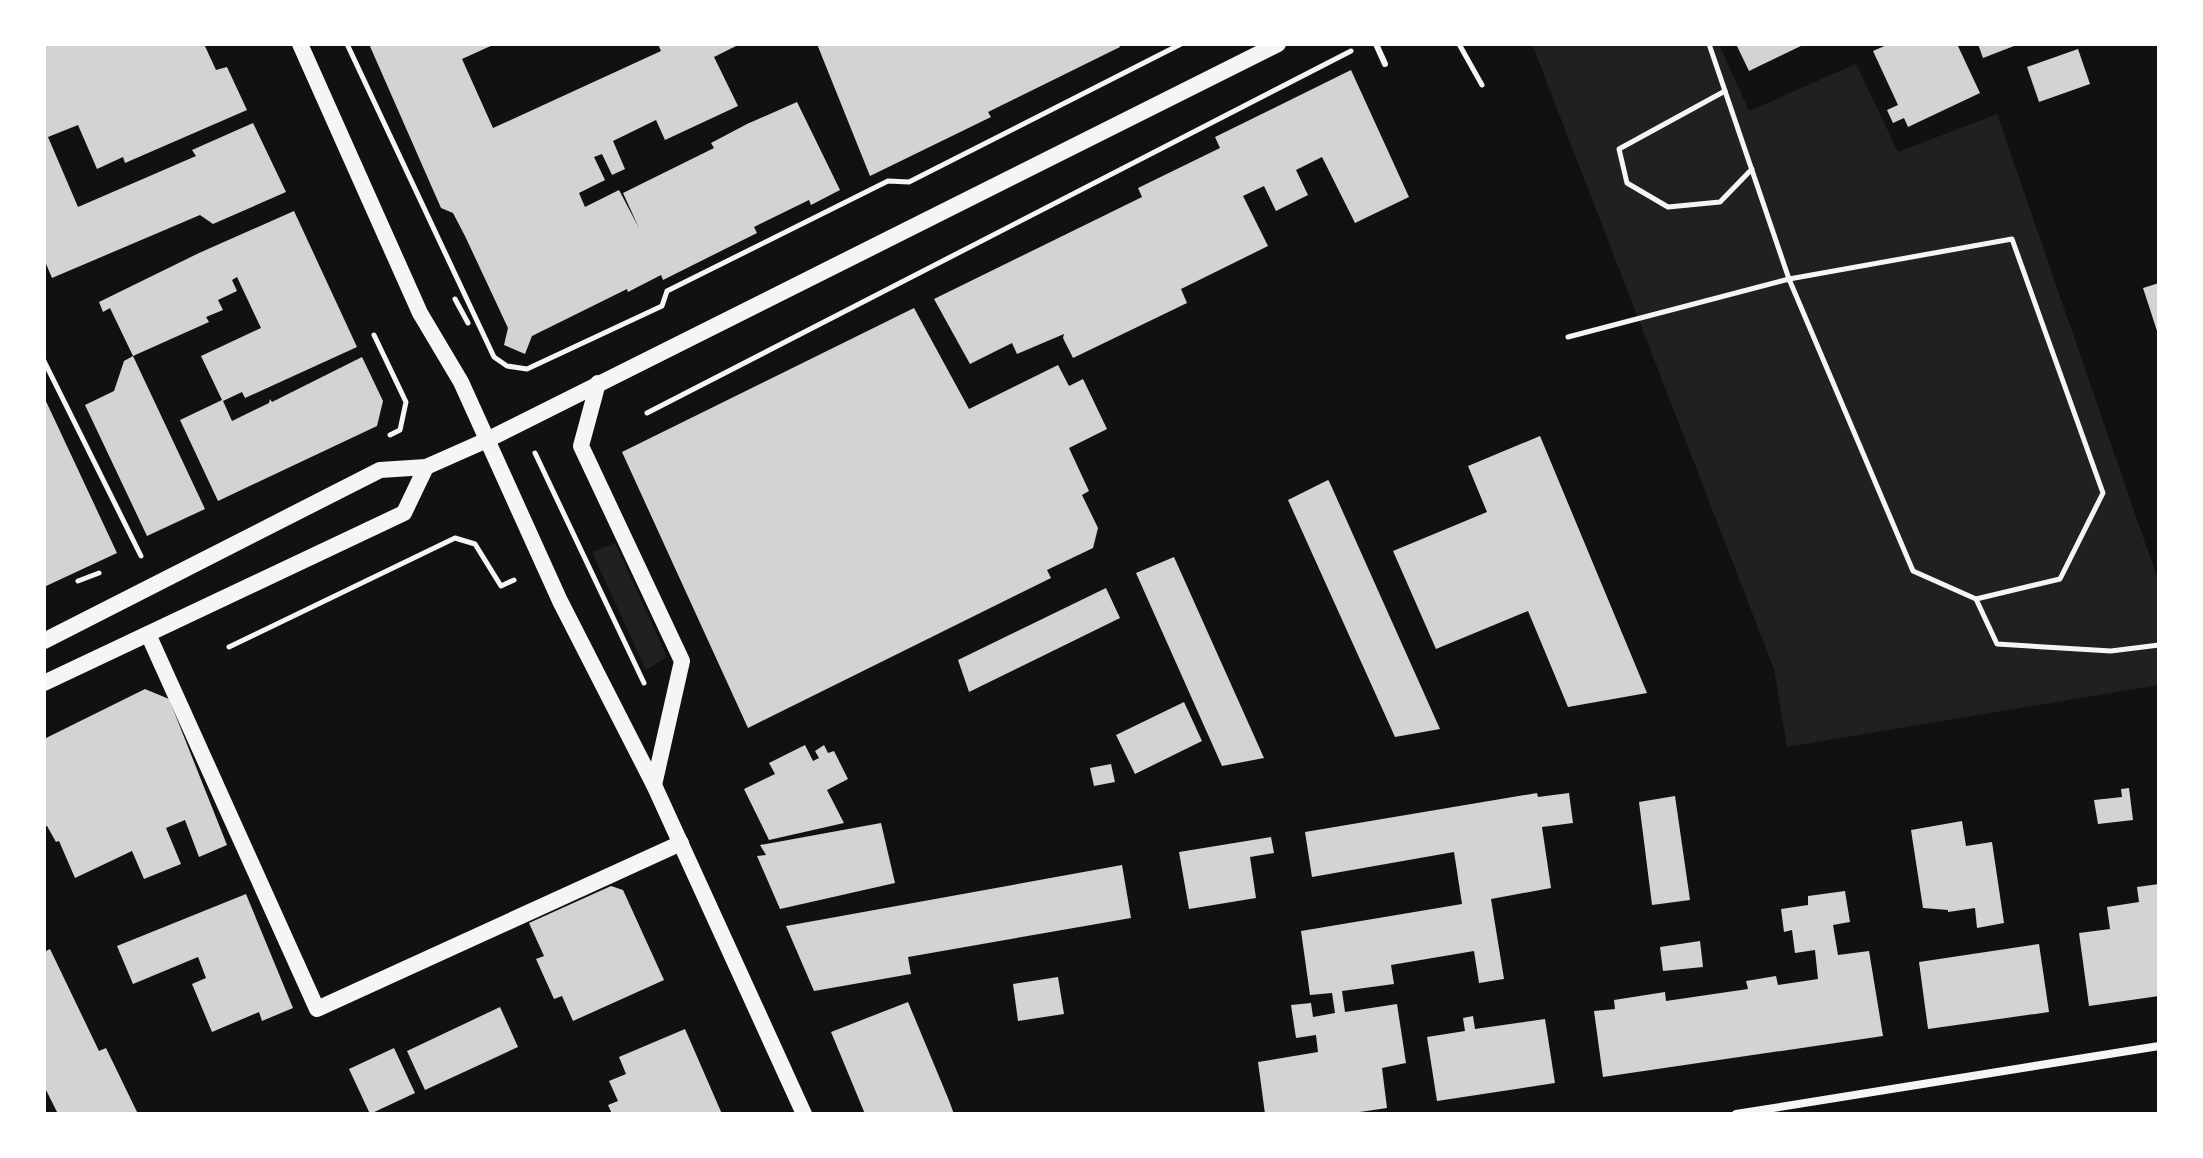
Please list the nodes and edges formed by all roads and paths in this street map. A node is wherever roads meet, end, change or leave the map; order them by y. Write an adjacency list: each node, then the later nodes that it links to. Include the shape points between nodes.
1 (300, 44): 20 (main road, via 420,313 461,382)
2 (347, 44): 3 (path, via 494,357 507,366 527,369 662,306 667,291 888,181 909,182)
3 (1181, 44)
4 (1278, 44): 17 (main road)
5 (1376, 44): 9 (lane)
6 (1459, 44): 10 (path)
7 (1709, 44): 11 (path)
8 (1353, 51): 18 (path)
9 (1385, 64)
10 (1482, 85)
11 (1725, 91): 12 (path); 12 (path, via 1619,149 1627,183 1668,207 1720,202)
12 (1752, 169): 13 (path)
13 (1789, 279): 15 (path); 24 (path, via 1913,571); 24 (path, via 2012,239 2103,493 2060,579)
14 (374, 335): 19 (path, via 406,402 400,430)
15 (1568, 337)
16 (44, 361): 23 (path)
17 (598, 383): 20 (main road); 30 (main road, via 581,446 682,661)
18 (647, 413)
19 (386, 437)
20 (487, 440): 21 (main road); 22 (main road)
21 (426, 467): 23 (main road, via 380,470); 25 (main road, via 404,513)
22 (544, 567): 28 (path, via 501,586 475,544 455,538); 30 (main road)
23 (155, 586): 26 (main road)
24 (1976, 599): 27 (path, via 1997,644 2111,651)
25 (148, 634): 29 (main road); 31 (main road, via 317,1009)
26 (44, 641)
27 (2159, 645)
28 (229, 647)
29 (44, 683)
30 (654, 785): 31 (main road)
31 (681, 843): 33 (main road)
32 (2159, 1046): 34 (street)
33 (804, 1114)
34 (1736, 1114)

